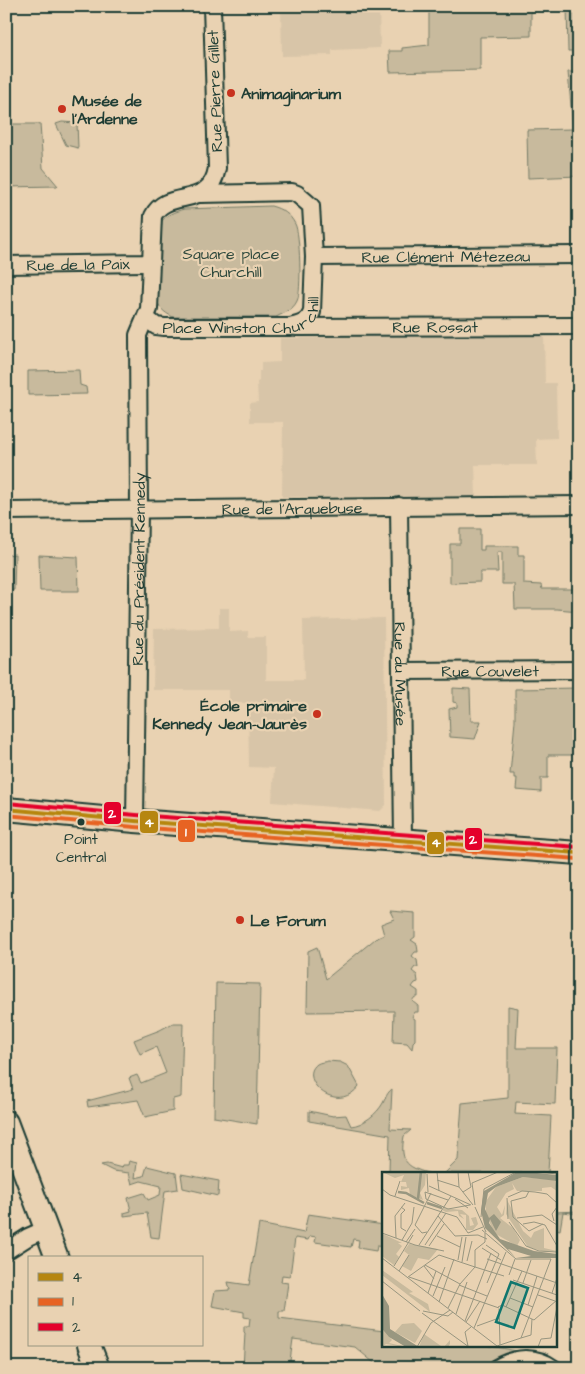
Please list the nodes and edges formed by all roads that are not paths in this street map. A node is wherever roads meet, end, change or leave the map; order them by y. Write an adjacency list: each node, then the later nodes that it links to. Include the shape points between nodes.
1 (212, 6): 2 (street, Rue Pierre Gillet, via 217,168 208,189)
2 (200, 194): 4 (street, Place Winston Churchill, via 297,194 311,206); 5 (street, Place Winston Churchill, via 157,208 153,216)
3 (579, 255): 4 (street, Rue Clément Métezeau)
4 (314, 257): 9 (street, Place Winston Churchill, via 312,312 302,324)
5 (150, 261): 6 (street, Rue de la Paix); 7 (street, Place Winston Churchill)
6 (6, 266)
7 (146, 318): 9 (street, Place Winston Churchill, via 164,328); 12 (street, Rue du Président Kennedy, via 138,335)
8 (579, 326): 9 (street, Rue Rossat)
9 (290, 327)
10 (579, 505): 11 (street, Rue de l'Arquebuse)
11 (399, 506): 12 (street, Rue de l'Arquebuse); 15 (street, Rue du Musée)
12 (139, 508): 13 (street, Rue de l'Arquebuse); 17 (street, Rue du Président Kennedy)
13 (6, 511)
14 (579, 670): 15 (street, Rue Couvelet)
15 (401, 671): 18 (street, Rue du Musée)
16 (6, 809): 17 (street)
17 (135, 821): 18 (street)
18 (403, 840): 19 (street)
19 (579, 853)
20 (6, 1122): 21 (street)
21 (46, 1230): 22 (street); 23 (street)
22 (11, 1248)
23 (56, 1256)
24 (89, 1346): 25 (street)
25 (98, 1368)
26 (497, 1368): 27 (street, via 508,1362 535,1359)
27 (553, 1368)

